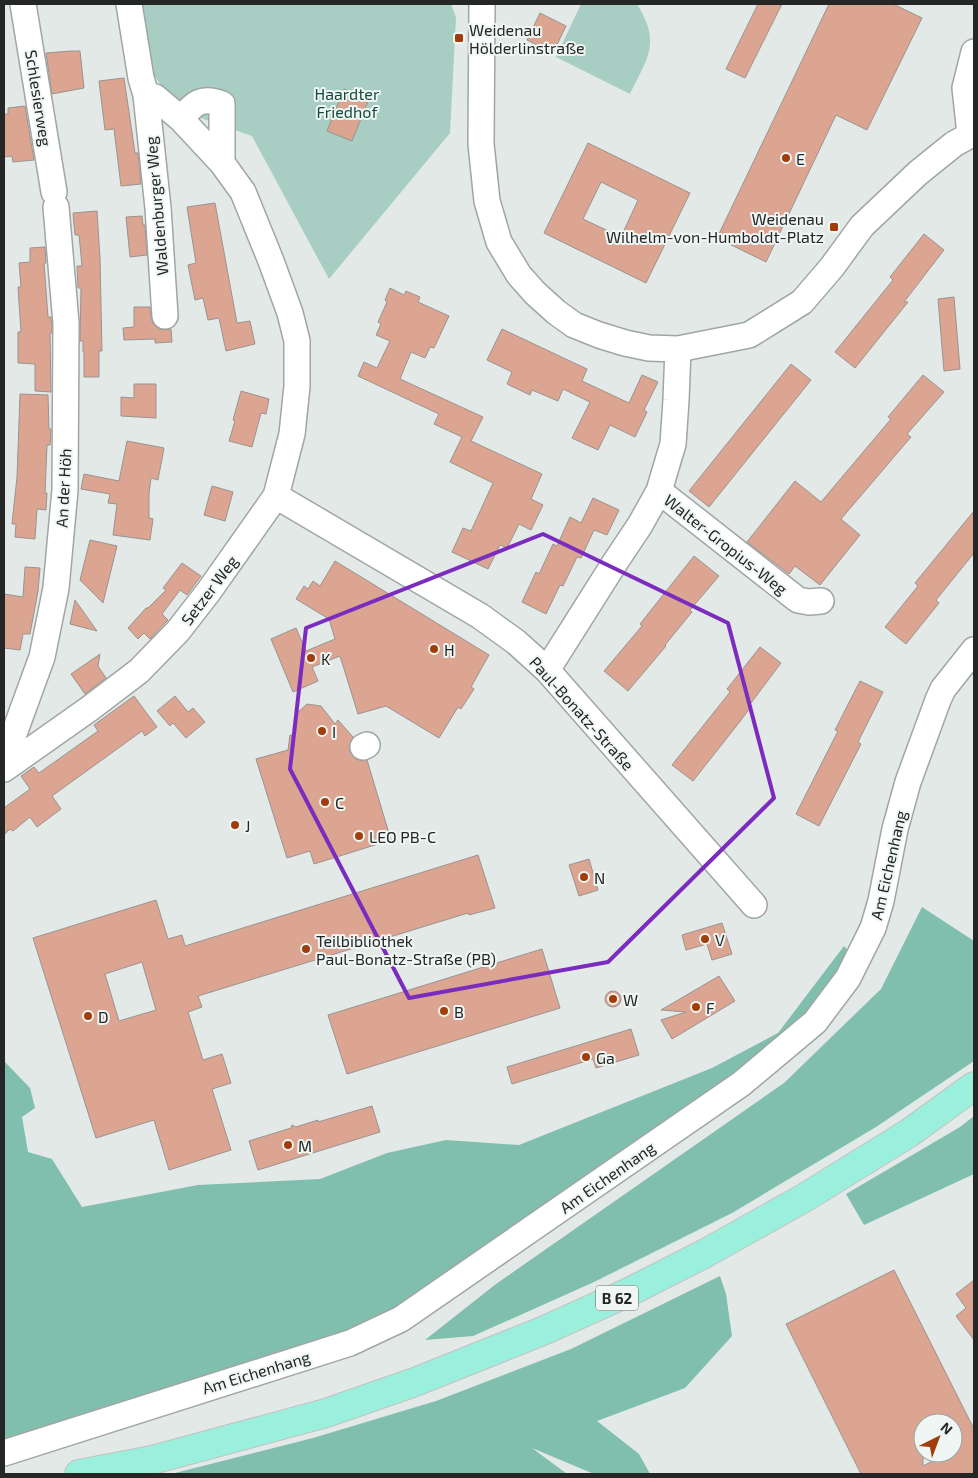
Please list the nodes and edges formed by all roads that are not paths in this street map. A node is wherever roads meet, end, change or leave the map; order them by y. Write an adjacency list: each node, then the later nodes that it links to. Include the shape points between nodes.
1 (23, 4): 9 (street, Schlesierweg)
2 (129, 4): 5 (street, Waldenburger Weg, via 140,78)
3 (482, 4): 11 (street, via 480,144 487,201 499,242 535,294 574,325 625,343)
4 (974, 52): 7 (street, via 965,88)
5 (146, 95): 6 (street, via 156,97); 10 (street, Waldenburger Weg)
6 (181, 119): 8 (street); 8 (street, via 202,100 222,104)
7 (972, 133): 11 (street, via 918,173 862,226 802,302 749,335)
8 (222, 163): 13 (street, Setzer Weg, via 243,192 290,313 297,341 298,386 292,434)
9 (55, 199): 17 (street, An der Höh, via 66,323 65,490 56,588 42,657)
10 (165, 316)
11 (678, 349): 12 (street, via 673,444)
12 (659, 491): 14 (street, Walter-Gropius-Weg, via 798,600); 16 (street)
13 (276, 496): 16 (street, Paul-Bonatz-Straße, via 480,616); 18 (street, Setzer Weg, via 178,631 139,671)
14 (821, 601)
15 (974, 650): 21 (street, Am Eichenhang, via 938,700 908,782 873,928 848,978 815,1022 741,1084 401,1319 350,1343)
16 (547, 670): 19 (street, Paul-Bonatz-Straße)
17 (4, 761)
18 (4, 769)
19 (754, 905)
20 (974, 1086): 22 (main road, B 62, via 909,1133 804,1198 704,1254 545,1330 415,1382 326,1413 143,1462)
21 (4, 1453)
22 (79, 1474)

